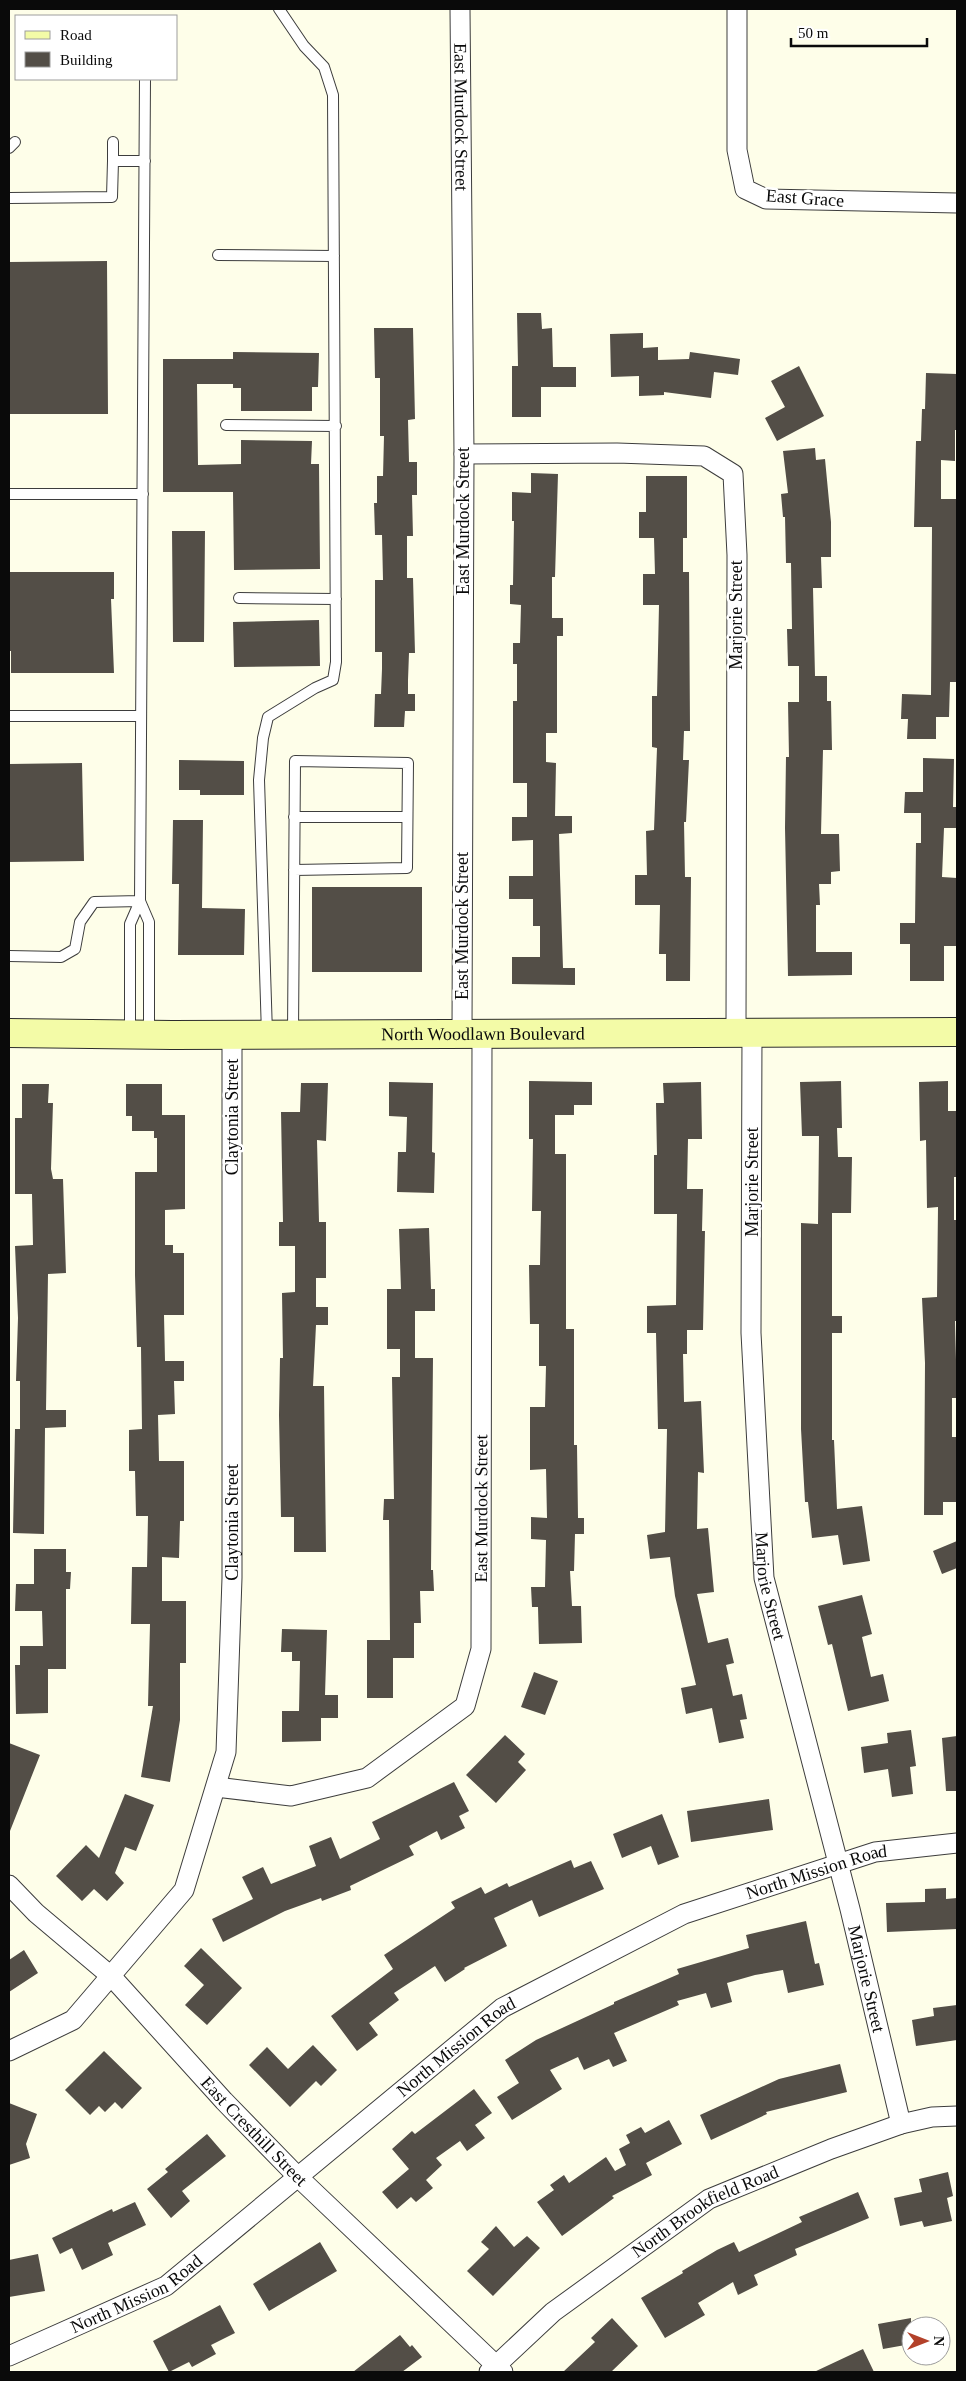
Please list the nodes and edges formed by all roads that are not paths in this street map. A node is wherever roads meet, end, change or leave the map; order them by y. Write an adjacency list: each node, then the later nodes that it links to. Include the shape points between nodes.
1 (279, 9): 11 (lane, via 304,46 324,67 333,95)
2 (460, 9): 14 (street, East Murdock Street)
3 (737, 9): 9 (street, East Grace, via 737,150 745,189 766,199)
4 (144, 80): 6 (lane)
5 (112, 142): 7 (lane)
6 (145, 160): 7 (lane); 16 (lane)
7 (112, 161): 8 (lane, via 112,197)
8 (9, 198)
9 (957, 203)
10 (218, 255): 11 (lane)
11 (334, 256): 13 (lane)
12 (226, 425): 13 (lane)
13 (336, 426): 18 (lane)
14 (464, 454): 26 (street, Marjorie Street, via 704,456 733,474); 29 (street, East Murdock Street)
15 (9, 494): 16 (lane)
16 (143, 494): 20 (lane)
17 (239, 598): 18 (lane)
18 (336, 599): 32 (lane, via 333,680 268,717 263,738 259,780)
19 (9, 716): 20 (lane)
20 (141, 716): 24 (lane)
21 (294, 817): 22 (lane); 22 (lane, via 294,761 408,763); 23 (lane)
22 (407, 817): 23 (lane, via 407,868)
23 (294, 870): 32 (lane)
24 (140, 901): 25 (lane, via 94,902 80,922 75,949 61,957); 30 (lane, via 148,922); 30 (lane, via 130,924)
25 (9, 956)
26 (744, 1032): 27 (main road, North Woodlawn Boulevard); 29 (main road, North Woodlawn Boulevard); 35 (street, Marjorie Street, via 751,1333 764,1578)
27 (957, 1032)
28 (9, 1033): 30 (main road, North Woodlawn Boulevard)
29 (472, 1033): 32 (main road, North Woodlawn Boulevard); 33 (street, East Murdock Street, via 481,1649 465,1706 367,1778 291,1796)
30 (139, 1034): 31 (main road, North Woodlawn Boulevard)
31 (232, 1034): 32 (main road, North Woodlawn Boulevard); 33 (street, Claytonia Street, via 232,1578 226,1752)
32 (280, 1034)
33 (216, 1787): 37 (street, Claytonia Street, via 184,1890)
34 (957, 1843): 35 (street, North Mission Road, via 875,1852)
35 (838, 1864): 40 (street, Marjorie Street); 41 (street, North Mission Road, via 684,1914 502,2008)
36 (9, 1884): 37 (street, East Cresthill Street, via 36,1913)
37 (112, 1977): 38 (street, Claytonia Street, via 73,2020); 41 (street, East Cresthill Street)
38 (9, 2051)
39 (957, 2116): 40 (street, North Brookfield Road, via 932,2117)
40 (901, 2124): 43 (street, North Brookfield Road, via 709,2199 553,2312)
41 (297, 2176): 42 (street, North Mission Road, via 166,2286); 43 (street, East Cresthill Street)
42 (9, 2356)
43 (496, 2370)

